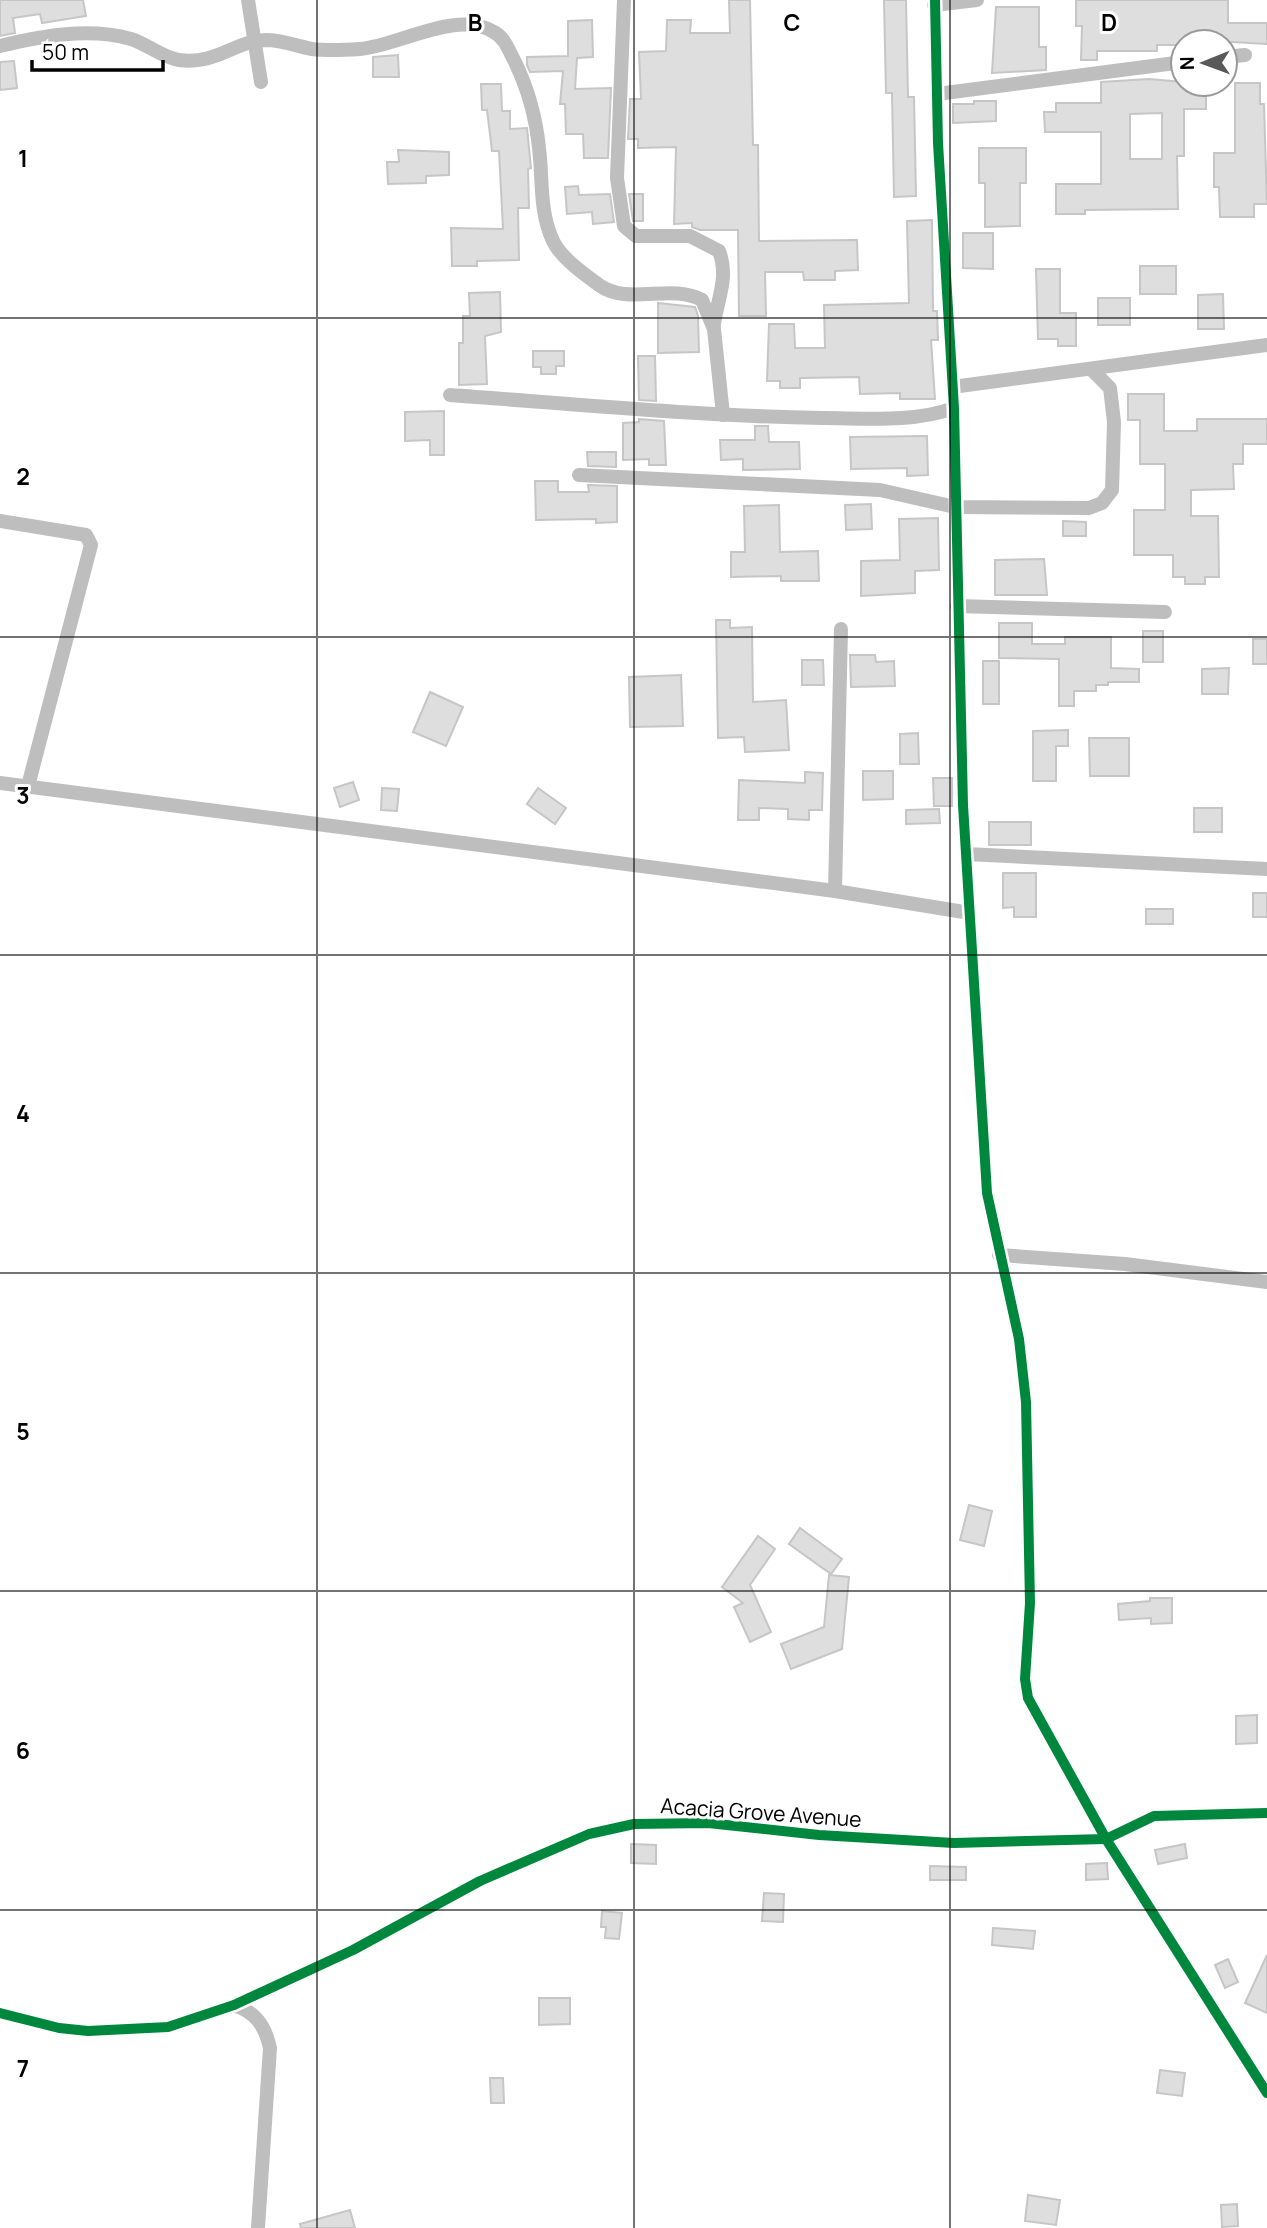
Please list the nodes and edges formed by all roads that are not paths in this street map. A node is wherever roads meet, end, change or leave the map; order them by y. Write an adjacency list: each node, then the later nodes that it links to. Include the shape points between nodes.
1 (248, 0): 5 (street)
2 (624, 0): 12 (street, via 617,178 624,226 636,236 690,236 719,251 724,280)
3 (977, 0): 4 (street)
4 (935, 3): 11 (street)
5 (254, 41): 6 (street, via 211,60 177,60 130,39 82,34); 10 (street); 12 (street, via 325,50 360,49 434,29 480,27 494,31 504,41 528,92 539,147 542,209 554,244 601,287 613,292 694,296 707,307)
6 (0, 46)
7 (1245, 55): 8 (street)
8 (1239, 56)
9 (1169, 64): 11 (street)
10 (261, 82)
11 (937, 94): 15 (street)
12 (714, 329): 18 (street)
13 (1267, 345): 14 (street)
14 (1092, 370): 15 (street); 20 (street, via 1110,388 1112,398 1109,497 1089,508)
15 (952, 387): 17 (street)
16 (450, 396): 18 (street)
17 (954, 408): 18 (street, via 886,418); 20 (street)
18 (723, 415)
19 (579, 475): 20 (street, via 880,490)
20 (955, 507): 22 (street)
21 (0, 521): 26 (street, via 86,535 91,545)
22 (957, 606): 23 (street); 27 (street)
23 (1165, 612)
24 (841, 629): 29 (street)
25 (0, 783): 26 (street)
26 (28, 786): 29 (street)
27 (966, 854): 28 (street); 30 (street)
28 (1267, 869)
29 (835, 891): 30 (street)
30 (970, 913): 31 (street, via 982,1145)
31 (999, 1255): 32 (street, via 1125,1264); 34 (street, via 1019,1339 1027,1402 1028,1698)
32 (1267, 1282)
33 (1267, 1813): 34 (street, Acacia Grove Avenue, via 1154,1816)
34 (1106, 1839): 35 (street, Acacia Grove Avenue, via 954,1843 708,1823 634,1824 589,1834 480,1881 352,1950); 37 (street)
35 (234, 2006): 36 (street, Acacia Grove Avenue, via 168,2027 141,2029 59,2028); 38 (street, via 258,2020 270,2048)
36 (0, 2013)
37 (1267, 2093)
38 (258, 2228)

